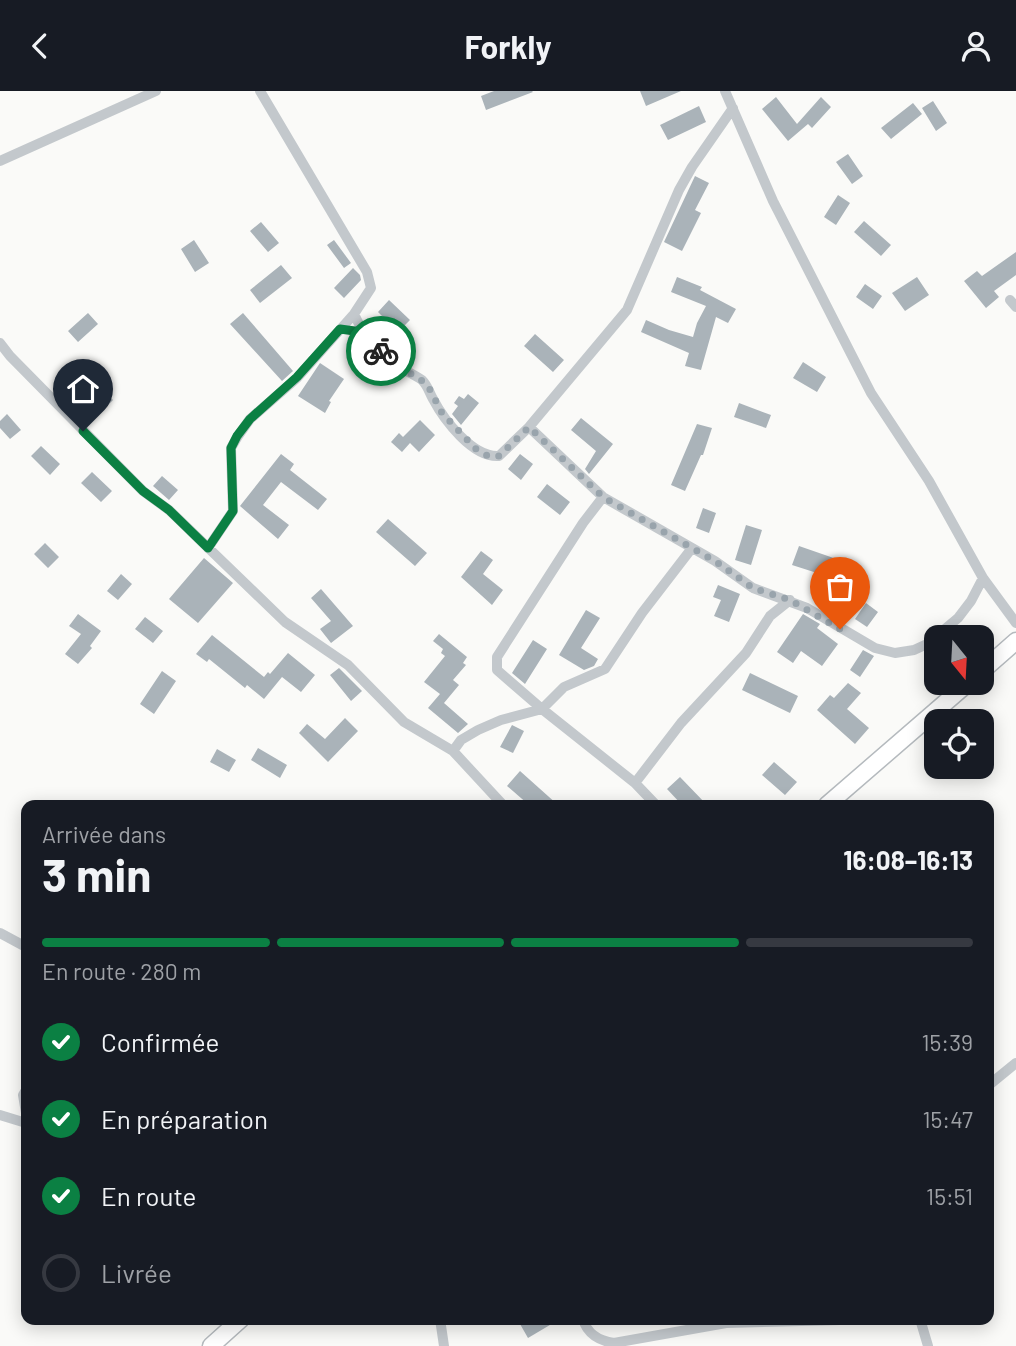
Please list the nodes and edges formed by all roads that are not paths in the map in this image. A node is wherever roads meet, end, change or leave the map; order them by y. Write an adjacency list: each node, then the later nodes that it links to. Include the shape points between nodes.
1 (156, 91): 5 (street)
2 (260, 91): 6 (street, via 367,272 371,288)
3 (725, 91): 4 (street)
4 (733, 108): 10 (street, via 679,190 627,310); 14 (street, via 773,201 871,393 929,481)
5 (0, 161)
6 (354, 314): 7 (street); 8 (street)
7 (340, 329): 8 (street); 12 (street, via 237,436 231,448 233,511)
8 (362, 332): 10 (street, via 396,365 428,386 442,413 477,450 499,456)
9 (0, 342): 12 (street, via 143,491)
10 (529, 427): 11 (street)
11 (603, 497): 13 (street); 20 (street, via 497,657 497,670)
12 (208, 548): 21 (street, via 285,622 348,665 404,722)
13 (692, 548): 15 (street, via 753,588); 20 (street, via 605,669 564,687)
14 (983, 578): 15 (street, via 971,601 941,633 914,650 895,653 875,648); 16 (street)
15 (790, 600): 22 (street, via 770,615 746,653 681,723)
16 (1016, 623)
17 (1016, 641): 18 (main road)
18 (994, 660)
19 (954, 695): 25 (main road)
20 (542, 709): 21 (street, via 478,730); 22 (street)
21 (453, 751): 23 (street)
22 (635, 783): 24 (street)
23 (497, 800)
24 (651, 800)
25 (833, 800)
26 (0, 933): 27 (street)
27 (21, 944)
28 (1016, 1063): 29 (street)
29 (994, 1081)
30 (0, 1115): 31 (street)
31 (21, 1121)
32 (234, 1325): 37 (main road)
33 (441, 1325): 38 (street)
34 (585, 1325): 35 (street, via 593,1335 614,1343)
35 (715, 1325)
36 (922, 1325): 39 (street)
37 (211, 1346)
38 (444, 1346)
39 (928, 1346)

